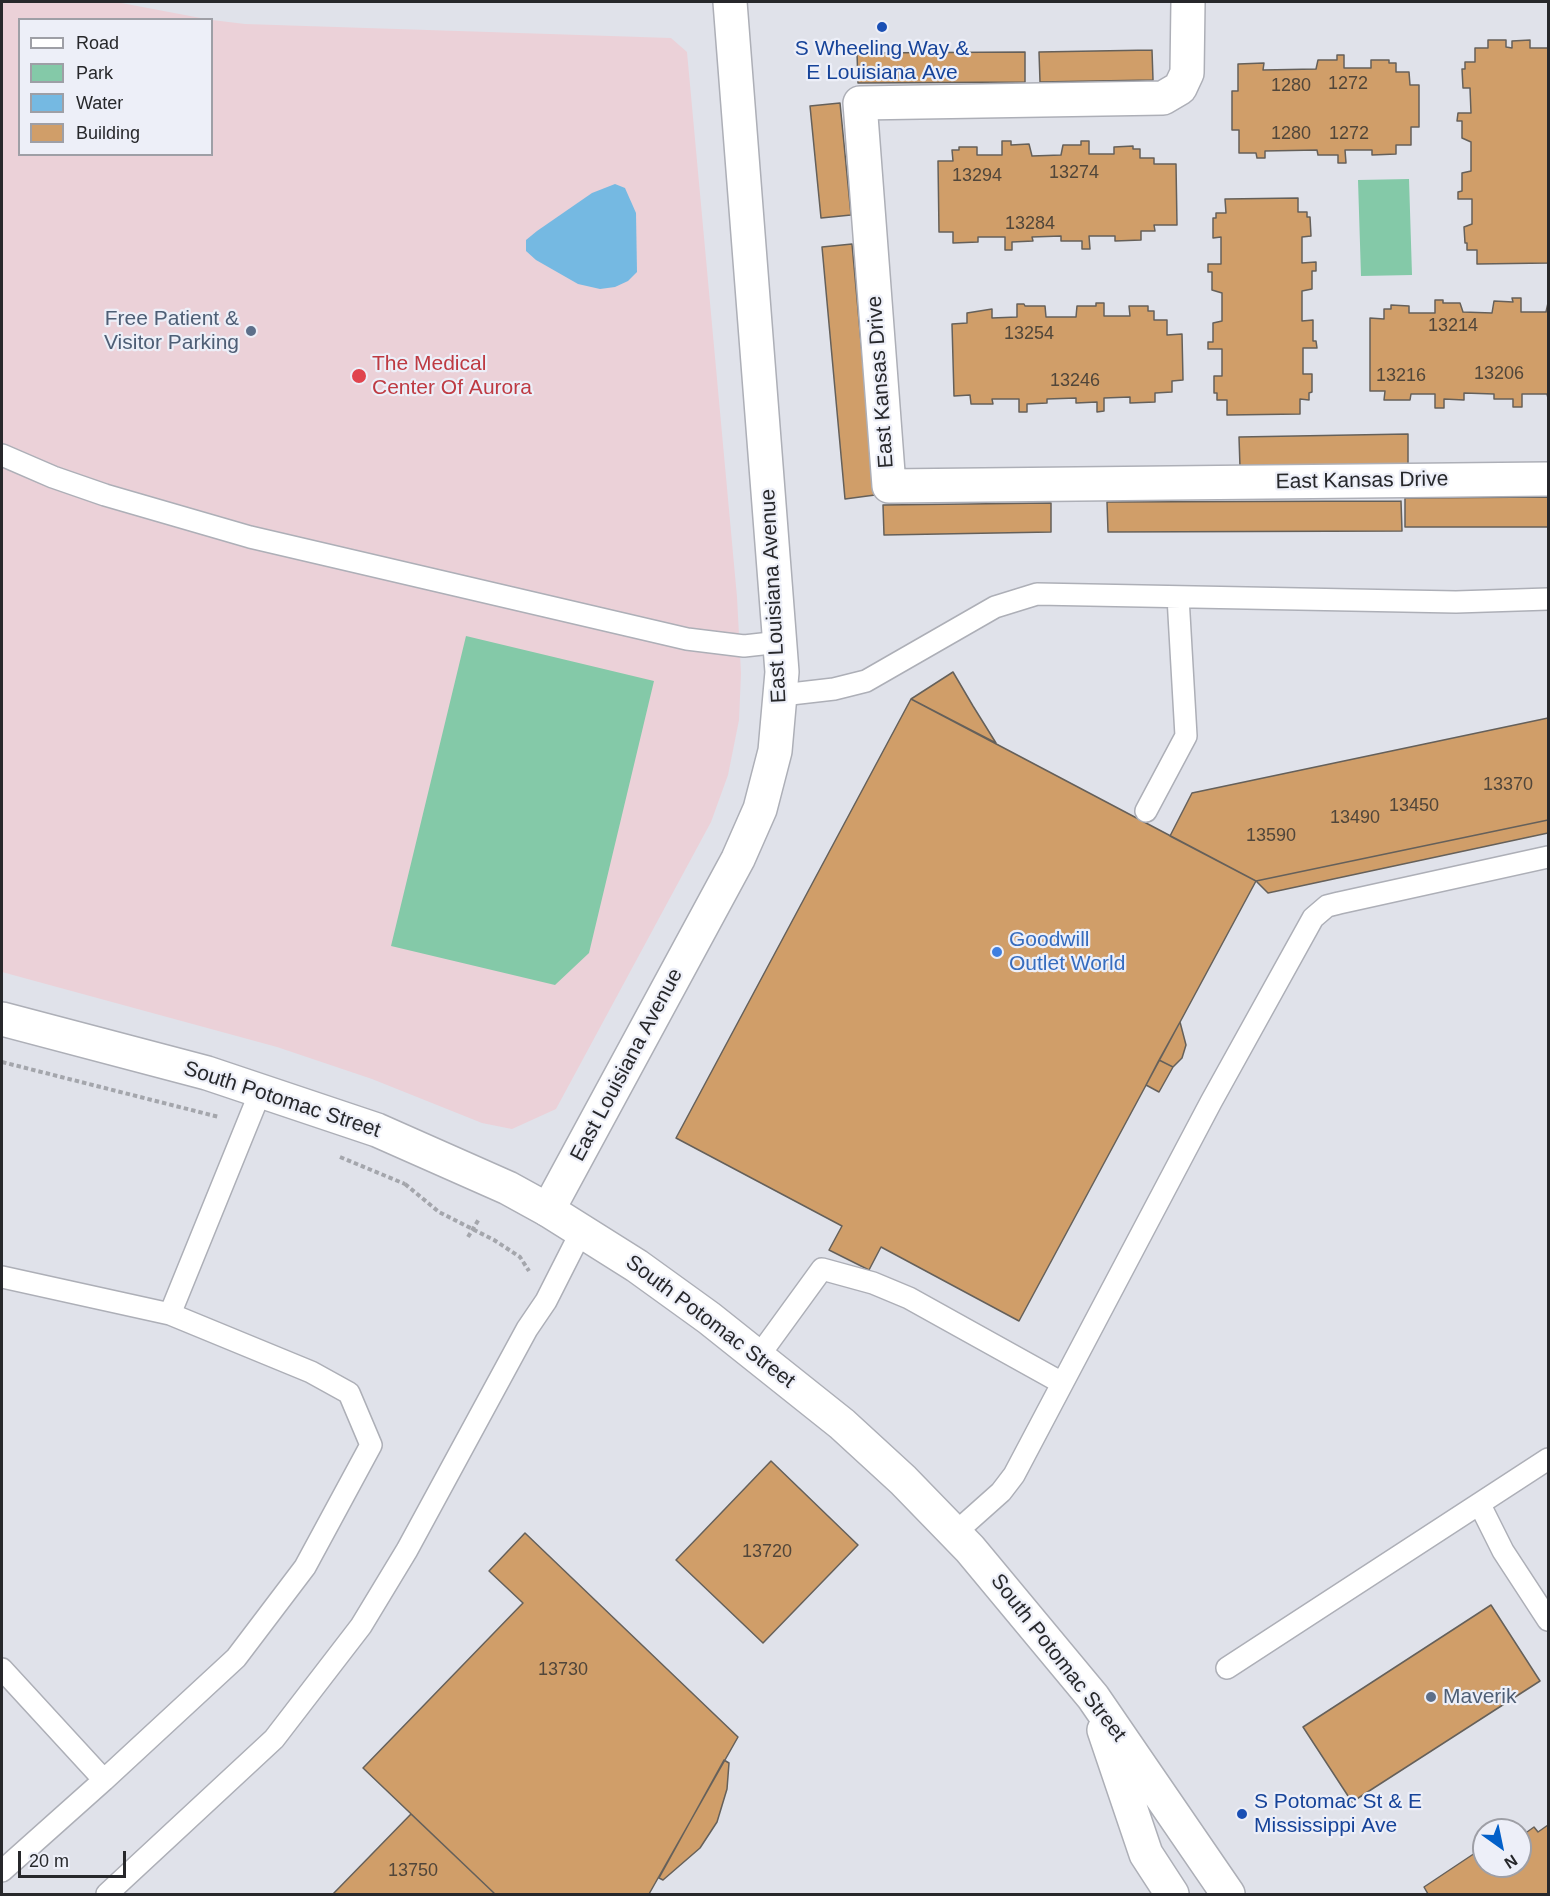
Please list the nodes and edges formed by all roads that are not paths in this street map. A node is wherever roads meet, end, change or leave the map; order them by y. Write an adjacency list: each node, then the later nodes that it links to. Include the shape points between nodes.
1 (730, 2): 7 (street, East Louisiana Avenue)
2 (1188, 2): 4 (street, East Kansas Drive, via 1186,73 1180,88 1163,98 860,103 889,486)
3 (2, 455): 7 (lane, via 98,493 250,537 687,639 744,646)
4 (1548, 479)
5 (1178, 597): 6 (lane, via 1456,602); 8 (lane, via 1022,596 995,607 866,681); 9 (lane, via 1186,736)
6 (1548, 599)
7 (780, 642): 8 (street, East Louisiana Avenue)
8 (782, 695): 13 (street, East Louisiana Avenue, via 776,751 748,838)
9 (1146, 811)
10 (1548, 857): 18 (lane, via 1339,903 1317,913 1210,1102)
11 (2, 1019): 12 (street, South Potomac Street)
12 (261, 1090): 13 (street, South Potomac Street, via 377,1130); 16 (lane)
13 (548, 1210): 14 (street, South Potomac Street)
14 (582, 1230): 17 (street, South Potomac Street); 28 (lane, via 546,1302 527,1329 407,1550 361,1626 274,1739)
15 (2, 1277): 16 (lane)
16 (170, 1314): 26 (lane, via 311,1372 349,1393 371,1445 306,1567 236,1658)
17 (758, 1357): 18 (lane, via 822,1269 909,1298); 21 (street, South Potomac Street, via 842,1424)
18 (1062, 1383): 21 (lane, via 1014,1475 1001,1492)
19 (1548, 1459): 20 (lane)
20 (1480, 1505): 22 (lane, via 1503,1551); 23 (lane)
21 (955, 1533): 25 (street, South Potomac Street)
22 (1545, 1607)
23 (1227, 1668)
24 (2, 1669): 26 (lane)
25 (1093, 1697): 29 (street, via 1146,1854); 30 (street, South Potomac Street)
26 (104, 1780): 27 (lane)
27 (2, 1871)
28 (107, 1894)
29 (1172, 1894)
30 (1228, 1894)

